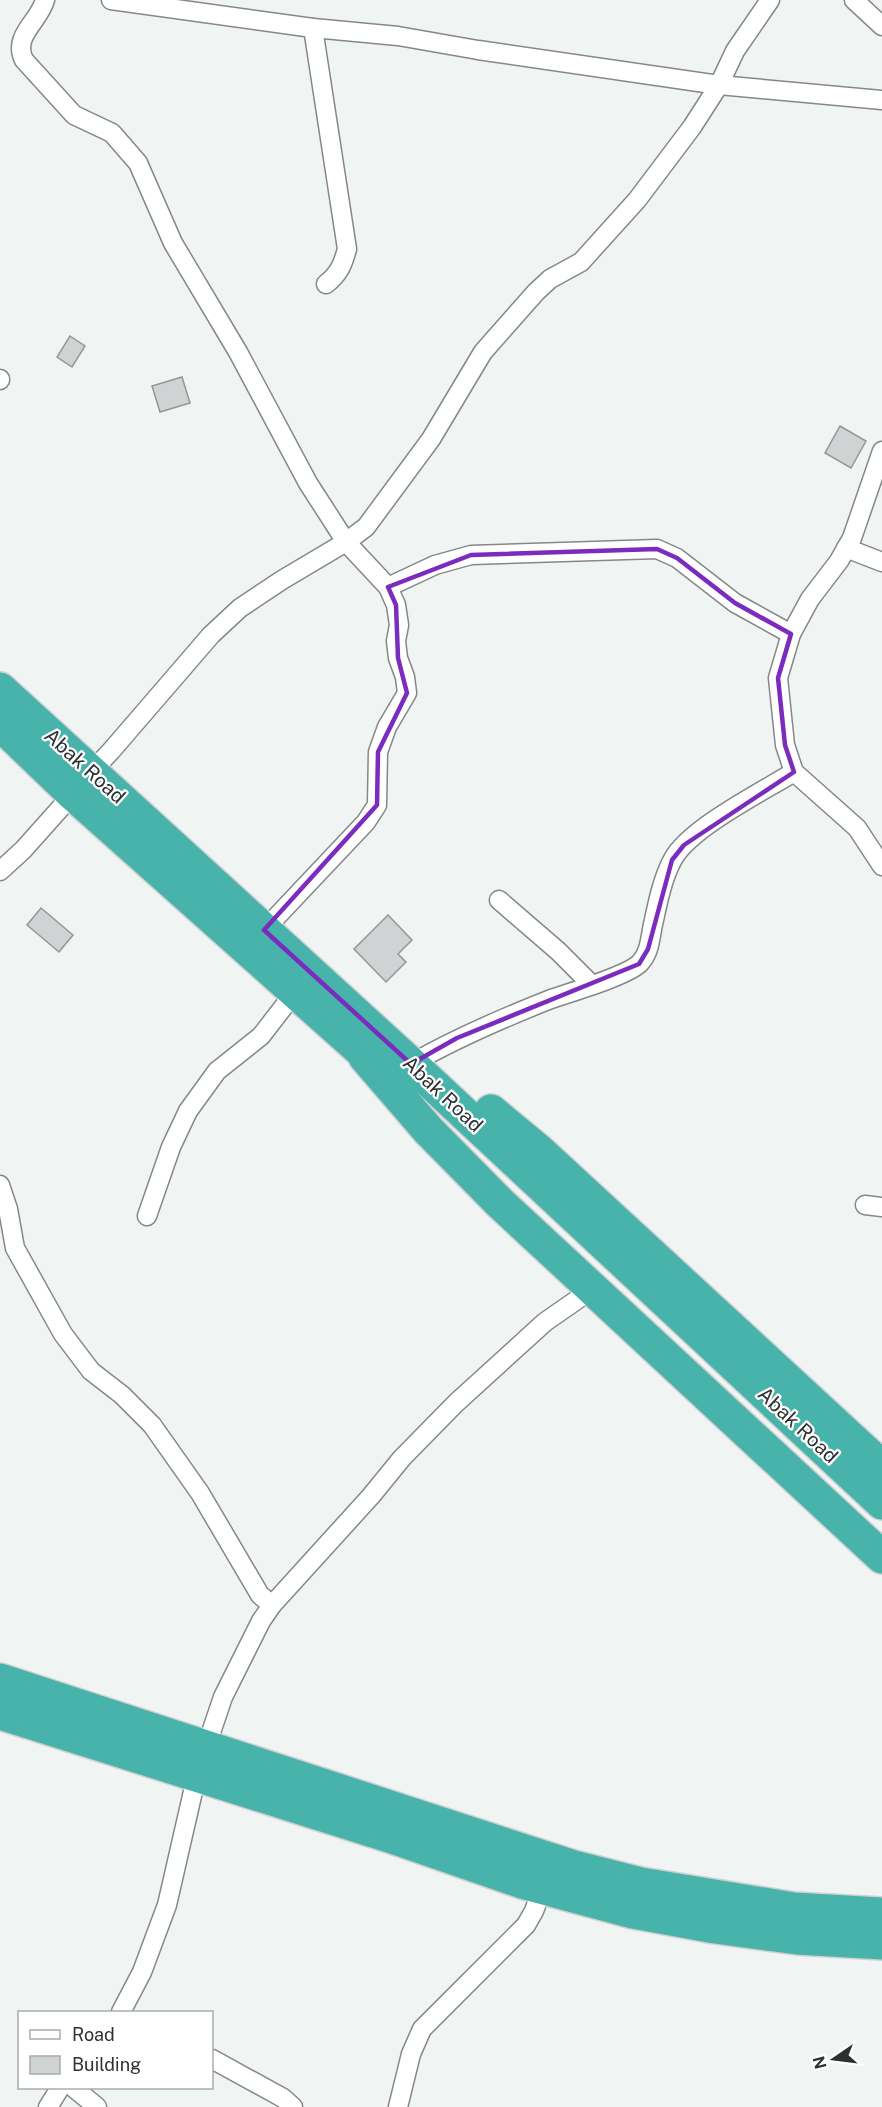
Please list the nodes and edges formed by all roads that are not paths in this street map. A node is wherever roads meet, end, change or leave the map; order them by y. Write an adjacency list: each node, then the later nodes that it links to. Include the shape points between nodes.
1 (45, 0): 11 (street, via 21,39 20,53 74,115 112,133 138,163 173,243 238,352 308,483)
2 (111, 0): 6 (street)
3 (770, 0): 7 (street, via 735,51)
4 (854, 0): 5 (street)
5 (882, 26)
6 (313, 28): 7 (street, via 398,36); 9 (street, via 347,249 337,275)
7 (719, 85): 8 (street); 11 (street, via 643,193 597,246 581,262 550,279 483,352 431,439 366,527)
8 (882, 100)
9 (326, 284)
10 (882, 451): 12 (street)
11 (346, 542): 14 (street); 19 (street, via 240,608 211,635)
12 (846, 548): 13 (street); 15 (street)
13 (882, 562)
14 (388, 587): 15 (street, via 435,565 471,555 657,549 677,558 735,603); 23 (street, via 396,605 398,658 407,693 378,752 377,805 366,822)
15 (790, 634): 18 (street, via 778,678 785,746)
16 (0, 689): 19 (highway, Abak Road)
17 (0, 724): 19 (highway, Abak Road)
18 (794, 772): 20 (street, via 857,828); 24 (street, via 702,829 684,845 672,860 648,949 639,964)
19 (82, 783): 21 (street); 23 (highway, Abak Road); 25 (highway, Abak Road)
20 (882, 866)
21 (0, 871)
22 (499, 900): 24 (street)
23 (264, 930): 27 (highway, Abak Road)
24 (591, 984): 27 (street, via 457,1038)
25 (295, 992): 26 (highway, Abak Road); 29 (street, via 261,1036 217,1071 188,1111)
26 (350, 1040): 31 (highway, via 436,1138); 34 (highway, Abak Road)
27 (411, 1064): 32 (highway, via 464,1089 538,1150); 33 (highway, Abak Road)
28 (0, 1185): 30 (street, via 8,1209)
29 (147, 1216)
30 (8, 1253): 36 (street, via 91,1371 152,1425 200,1493 260,1595)
31 (591, 1290): 35 (highway); 36 (street, via 545,1322 456,1403)
32 (882, 1467)
33 (882, 1503)
34 (882, 1529)
35 (882, 1557)
36 (272, 1605): 39 (street, via 223,1696)
37 (0, 1680): 39 (highway)
38 (0, 1713): 39 (highway)
39 (201, 1761): 40 (highway); 41 (highway, via 630,1881 794,1909); 43 (street, via 167,1905)
40 (543, 1887): 42 (highway, via 633,1912 715,1927 797,1938); 50 (street, via 526,1924 422,2029 411,2054)
41 (882, 1914)
42 (882, 1943)
43 (127, 2010)
44 (213, 2061): 49 (street)
45 (59, 2089): 47 (street)
46 (75, 2089): 48 (street)
47 (48, 2107)
48 (97, 2107)
49 (293, 2107)
50 (398, 2107)

